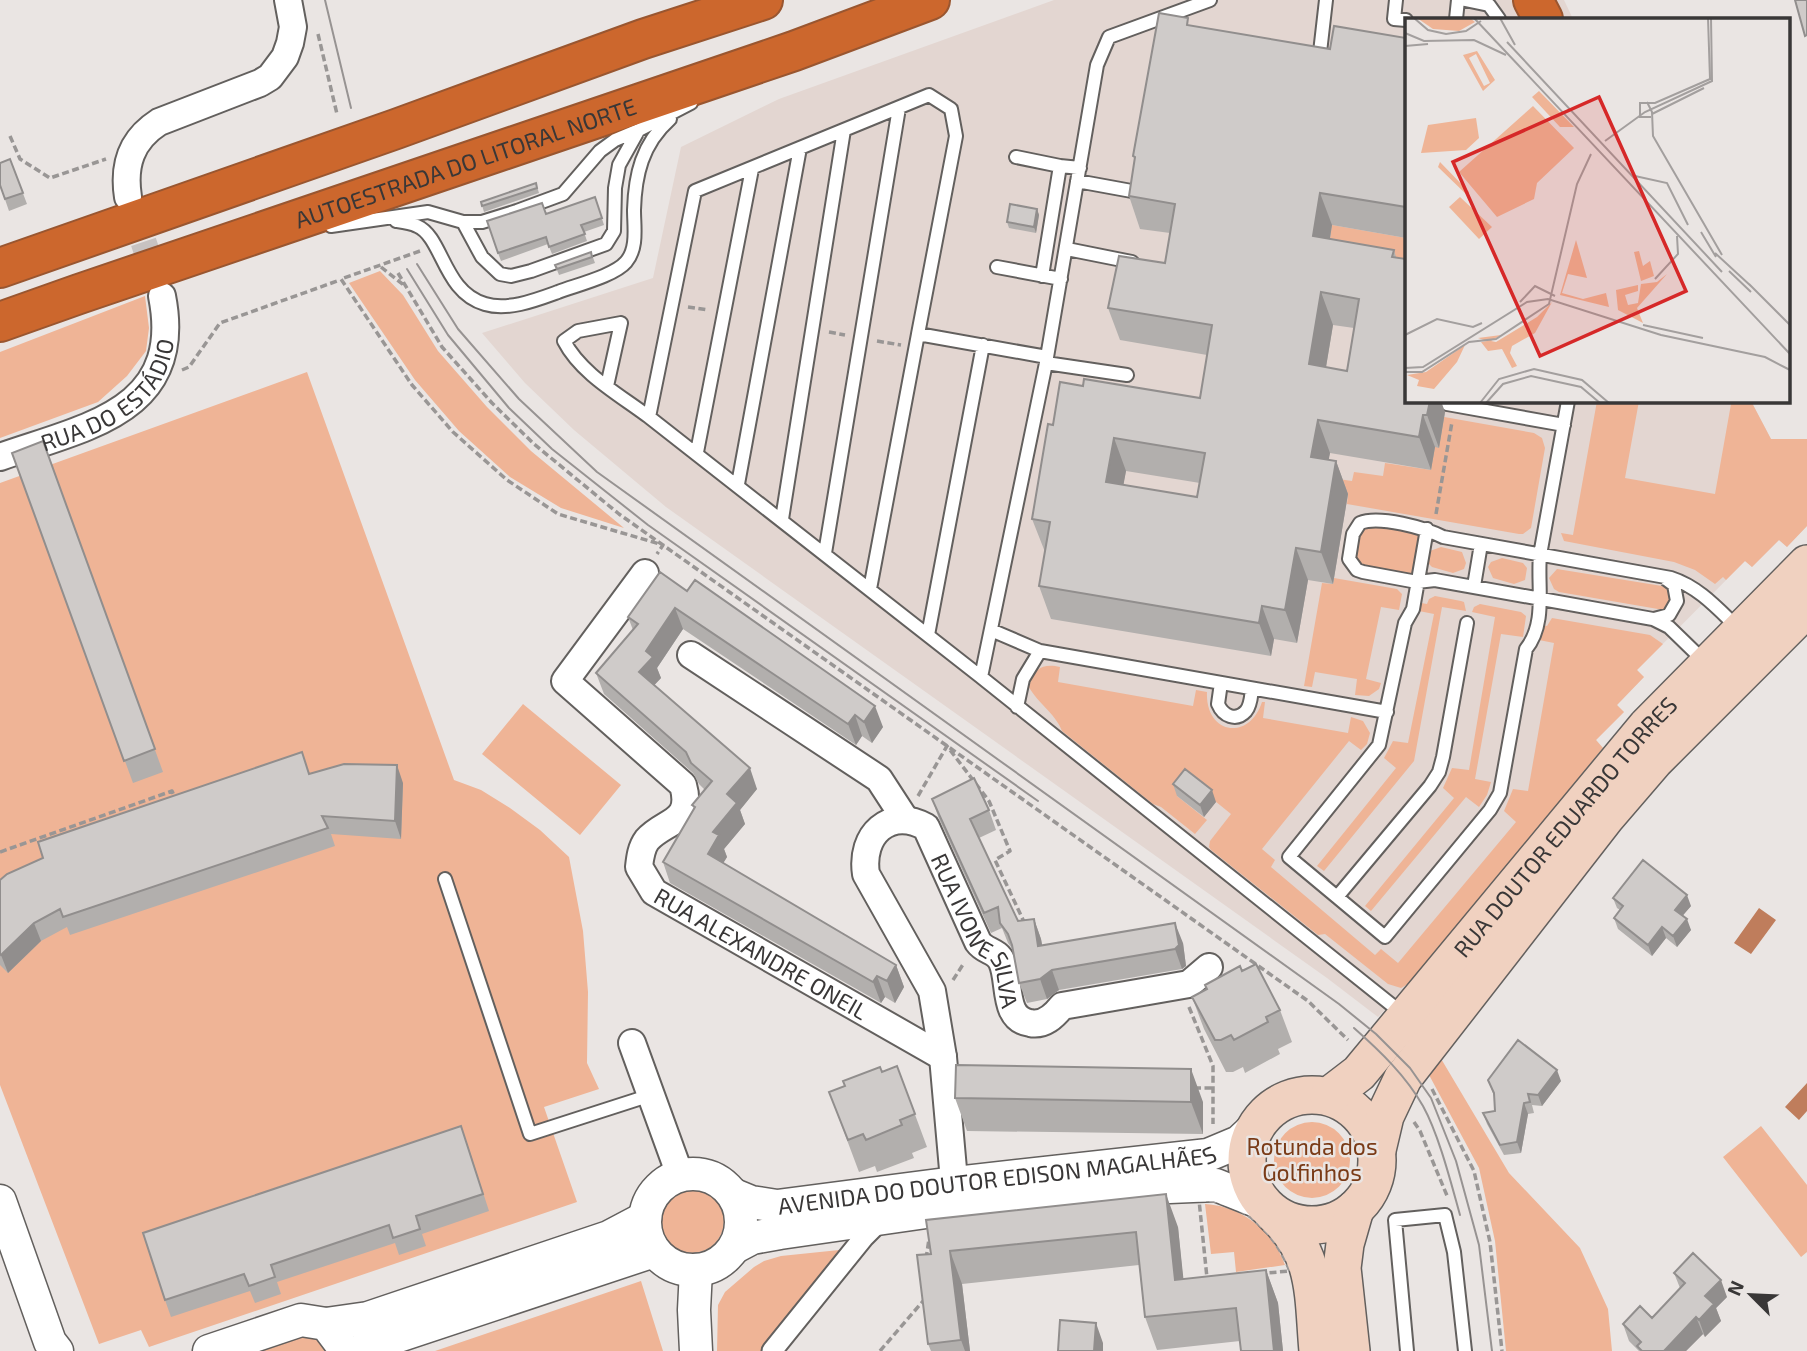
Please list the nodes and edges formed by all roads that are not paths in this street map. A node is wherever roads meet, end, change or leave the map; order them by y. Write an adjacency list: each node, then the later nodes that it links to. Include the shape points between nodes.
1 (288, 0): 28 (street, via 293,27 277,70 260,83 146,130 126,168)
2 (727, 0): 15 (highway)
3 (763, 0): 15 (highway)
4 (930, 0): 16 (highway, AUTOESTRADA DO LITORAL NORTE)
5 (1210, 0): 26 (lane, via 1109,37 1097,65)
6 (1326, 0): 17 (lane)
7 (1396, 0): 14 (lane, via 1394,19)
8 (1458, 0): 11 (lane)
9 (1465, 0): 12 (lane, via 1489,5)
10 (1533, 0): 13 (highway)
11 (1456, 18)
12 (1498, 18)
13 (1542, 18)
14 (1405, 20)
15 (643, 39): 36 (highway)
16 (794, 51): 18 (lane); 34 (highway, AUTOESTRADA DO LITORAL NORTE)
17 (1319, 61)
18 (682, 108): 20 (lane); 29 (lane, via 655,135 640,162 634,247 627,261 617,270 554,294 516,305 486,304 463,292 426,233 418,226)
19 (899, 108): 21 (lane); 42 (lane, via 929,95 951,109 956,136); 57 (lane)
20 (639, 130): 30 (lane, via 600,151 563,194 482,222); 30 (lane, via 619,165 614,231 606,244 511,276 500,274 482,257)
21 (844, 130): 22 (lane); 54 (lane)
22 (800, 148): 25 (lane); 53 (lane)
23 (1016, 158): 24 (lane)
24 (1060, 166): 26 (lane); 38 (lane)
25 (752, 169): 49 (lane, via 695,191); 51 (lane)
26 (1078, 175): 27 (lane); 33 (lane)
27 (1137, 192)
28 (128, 197)
29 (389, 219): 30 (lane, via 428,212); 31 (lane)
30 (463, 222)
31 (318, 229)
32 (294, 234): 34 (lane)
33 (1067, 248): 35 (lane); 39 (lane)
34 (192, 256): 41 (highway, AUTOESTRADA DO LITORAL NORTE)
35 (1140, 264)
36 (0, 268)
37 (997, 268): 38 (lane)
38 (1042, 276): 39 (lane)
39 (1061, 279): 44 (lane)
40 (162, 296): 52 (street, RUA DO ESTÁDIO, via 165,351 151,381 131,402 108,418)
41 (0, 322)
42 (918, 334): 43 (lane); 64 (lane)
43 (983, 345): 44 (lane); 71 (lane)
44 (1047, 360): 45 (lane); 69 (lane)
45 (1127, 375)
46 (607, 386): 46 (lane, via 572,357 564,341 578,331 621,323); 49 (lane)
47 (1568, 402): 50 (lane)
48 (1452, 403): 50 (lane)
49 (649, 416): 51 (lane)
50 (1564, 425): 58 (lane)
51 (697, 452): 53 (lane)
52 (0, 457)
53 (738, 484): 54 (lane)
54 (782, 519): 57 (lane)
55 (1427, 529): 56 (lane); 62 (lane); 62 (lane, via 1366,520 1355,527 1349,552 1357,570)
56 (1481, 544): 58 (lane); 63 (lane)
57 (825, 553): 64 (lane)
58 (1540, 555): 61 (lane); 65 (lane)
59 (1807, 564): 70 (main road, RUA DOUTOR EDUARDO TORRES)
60 (645, 573): 86 (street, RUA ALEXANDRE ONEIL, via 565,681 683,785 684,811 644,843 639,867 649,884 654,892)
61 (1661, 576): 67 (lane, via 1674,585 1677,601 1669,615); 70 (lane, via 1695,589)
62 (1417, 582): 63 (lane); 79 (lane)
63 (1474, 586): 65 (lane)
64 (870, 589): 71 (lane)
65 (1541, 599): 67 (lane); 82 (lane, via 1534,639 1525,649 1494,805 1385,937)
66 (1807, 608): 90 (main road, RUA DOUTOR EDUARDO TORRES, via 1655,760 1606,817 1403,1078 1385,1116)
67 (1653, 619): 74 (lane, via 1669,627)
68 (1467, 623): 82 (lane, via 1438,772)
69 (991, 630): 72 (lane); 75 (lane)
70 (1739, 630): 74 (main road, RUA DOUTOR EDUARDO TORRES)
71 (928, 635): 75 (lane)
72 (1040, 651): 76 (lane); 78 (lane, via 1023,679)
73 (691, 655): 80 (street, via 879,779)
74 (1707, 664): 84 (main road, RUA DOUTOR EDUARDO TORRES, via 1647,726)
75 (981, 677): 78 (lane)
76 (1221, 683): 77 (lane); 77 (lane, via 1218,704 1231,717 1247,709)
77 (1252, 689): 79 (lane)
78 (1017, 707): 84 (lane)
79 (1387, 712): 82 (lane, via 1376,751 1289,857)
80 (905, 819): 83 (street, RUA IVONE SILVA, via 926,827 978,942 1003,962 1010,1007 1022,1021 1043,1023 1062,1006 1189,984); 86 (street, via 880,828 864,863 932,991)
81 (445, 879): 87 (lane, via 530,1134)
82 (1337, 897)
83 (1209, 967)
84 (1404, 1016): 88 (main road, RUA DOUTOR EDUARDO TORRES, via 1359,1073)
85 (632, 1043): 87 (street)
86 (943, 1057): 93 (street)
87 (651, 1095): 91 (street)
88 (1329, 1096): 89 (main road, AVENIDA DO DOUTOR EDISON MAGALHÃES, via 1307,1094 1286,1099 1268,1109); 90 (main road, via 1361,1116)
89 (1254, 1128): 93 (street, AVENIDA DO DOUTOR EDISON MAGALHÃES, via 1239,1142 1208,1155); 95 (main road, AVENIDA DO DOUTOR EDISON MAGALHÃES, via 1246,1167 1251,1186)
90 (1377, 1150): 96 (main road, via 1373,1182)
91 (680, 1175): 92 (street, AVENIDA DO DOUTOR EDISON MAGALHÃES, via 711,1176); 97 (street, via 656,1191)
92 (734, 1195): 93 (street, AVENIDA DO DOUTOR EDISON MAGALHÃES, via 777,1206); 99 (street, via 742,1221)
93 (955, 1196): 95 (street, AVENIDA DO DOUTOR EDISON MAGALHÃES, via 1197,1184 1228,1188); 98 (street, AVENIDA DO DOUTOR EDISON MAGALHÃES)
94 (0, 1201): 105 (street)
95 (1268, 1208): 96 (main road, AVENIDA DO DOUTOR EDISON MAGALHÃES, via 1293,1223 1315,1226 1337,1221); 110 (main road, via 1290,1228 1311,1270)
96 (1355, 1209): 111 (main road, via 1342,1268)
97 (645, 1218): 100 (street); 103 (street, via 609,1237 346,1323)
98 (889, 1218): 99 (street, AVENIDA DO DOUTOR EDISON MAGALHÃES, via 762,1237); 109 (street, AVENIDA DO DOUTOR EDISON MAGALHÃES, via 864,1237)
99 (735, 1247): 102 (street, AVENIDA DO DOUTOR EDISON MAGALHÃES, via 712,1266)
100 (654, 1251): 102 (street, via 668,1263); 107 (street)
101 (0, 1264): 104 (street)
102 (696, 1270): 108 (street)
103 (333, 1337): 106 (street, via 302,1320)
104 (30, 1351)
105 (57, 1351)
106 (209, 1351)
107 (361, 1351)
108 (696, 1351)
109 (772, 1351)
110 (1318, 1351)
111 (1351, 1351)
112 (1407, 1351): 113 (lane, via 1395,1220 1446,1215)
113 (1465, 1351)

